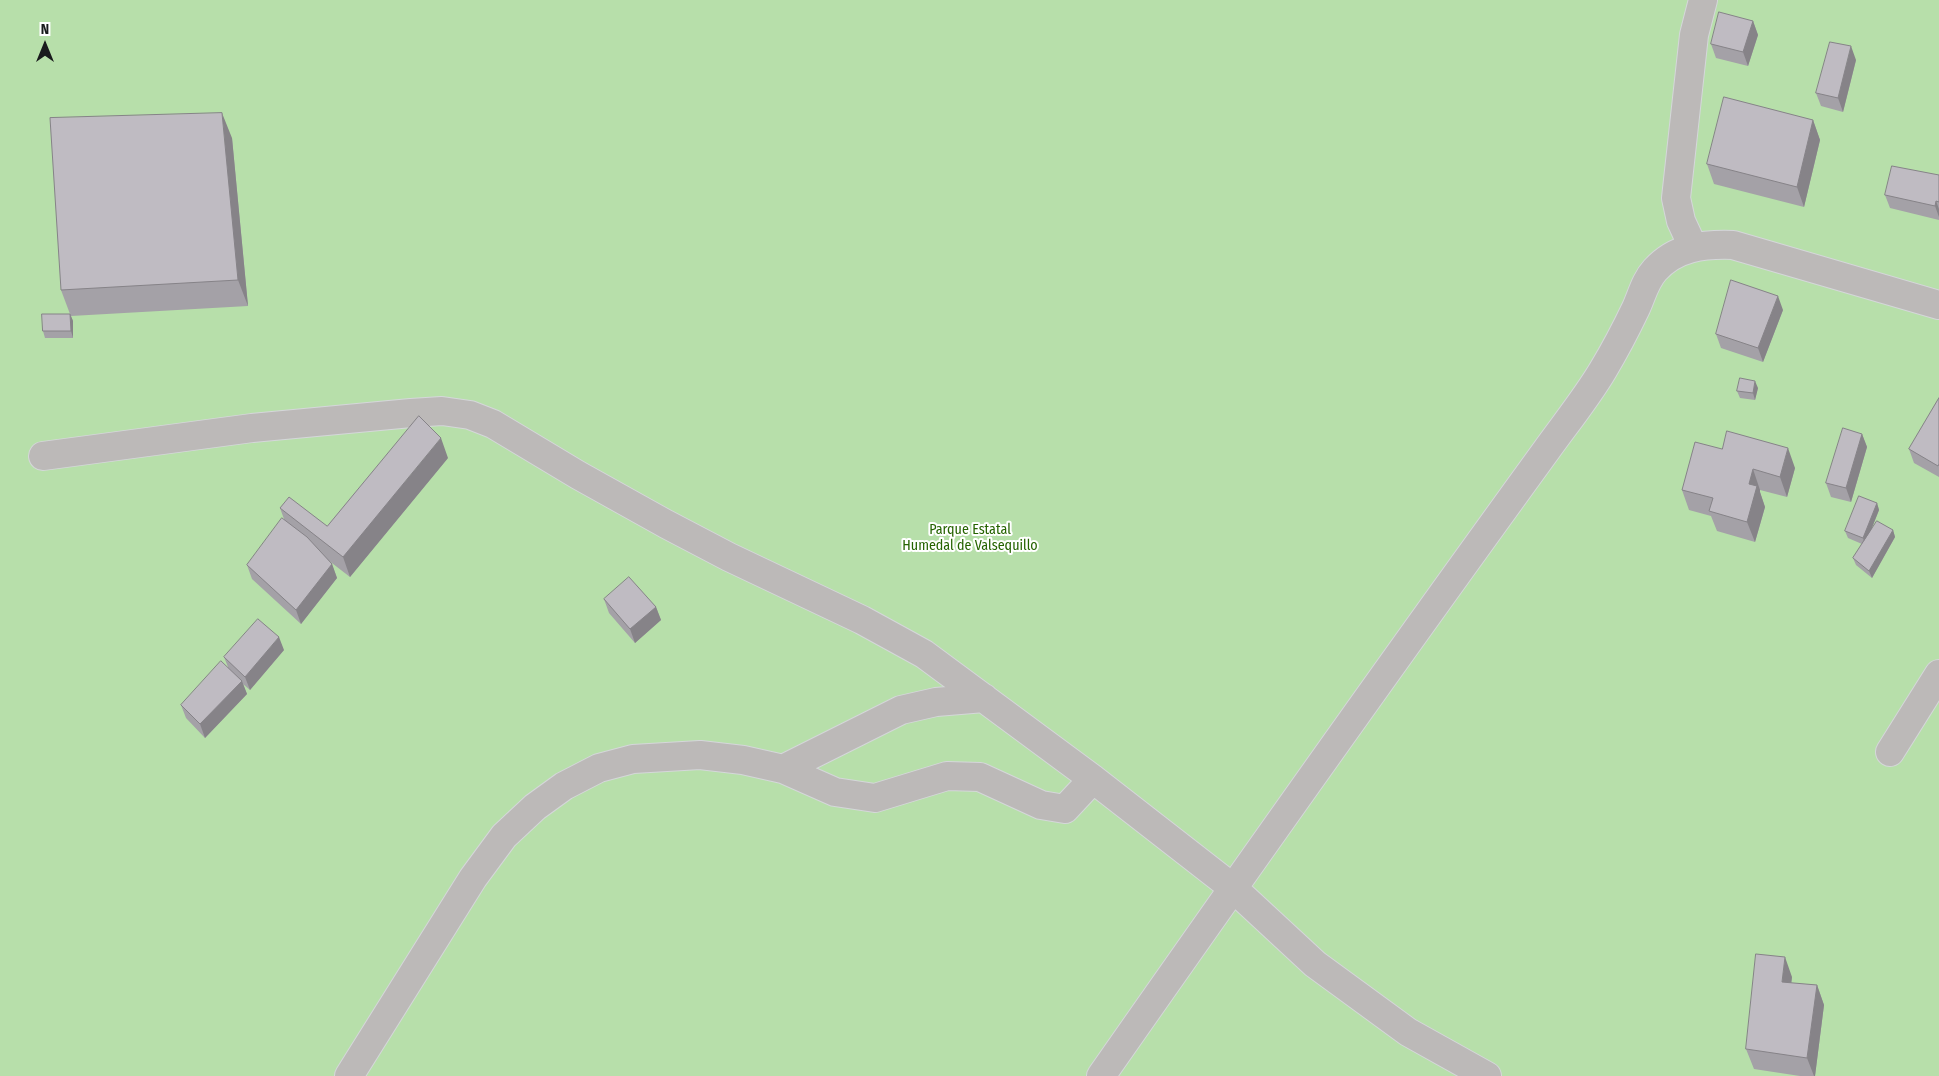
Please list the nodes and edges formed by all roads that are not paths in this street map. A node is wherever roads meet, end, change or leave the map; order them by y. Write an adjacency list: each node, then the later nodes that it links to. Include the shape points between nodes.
1 (1703, 0): 2 (street, via 1694,35 1676,198 1681,221)
2 (1693, 247): 3 (street, via 1733,245); 10 (street, via 1678,252 1652,273 1603,371)
3 (1939, 304)
4 (43, 456): 6 (street, via 252,428 442,411 470,415 493,424 666,524 870,624 924,654)
5 (1939, 674): 7 (street)
6 (984, 698): 8 (street, via 936,702 901,710); 9 (street)
7 (1890, 752)
8 (783, 768): 9 (street, via 835,792 875,798 947,776 980,777 1041,805 1065,809); 11 (street, via 700,755 632,759 599,768 564,786 504,836 473,878)
9 (1092, 779): 10 (street)
10 (1233, 888): 12 (street); 13 (street, via 1322,970 1408,1032)
11 (349, 1076)
12 (1101, 1076)
13 (1487, 1076)

